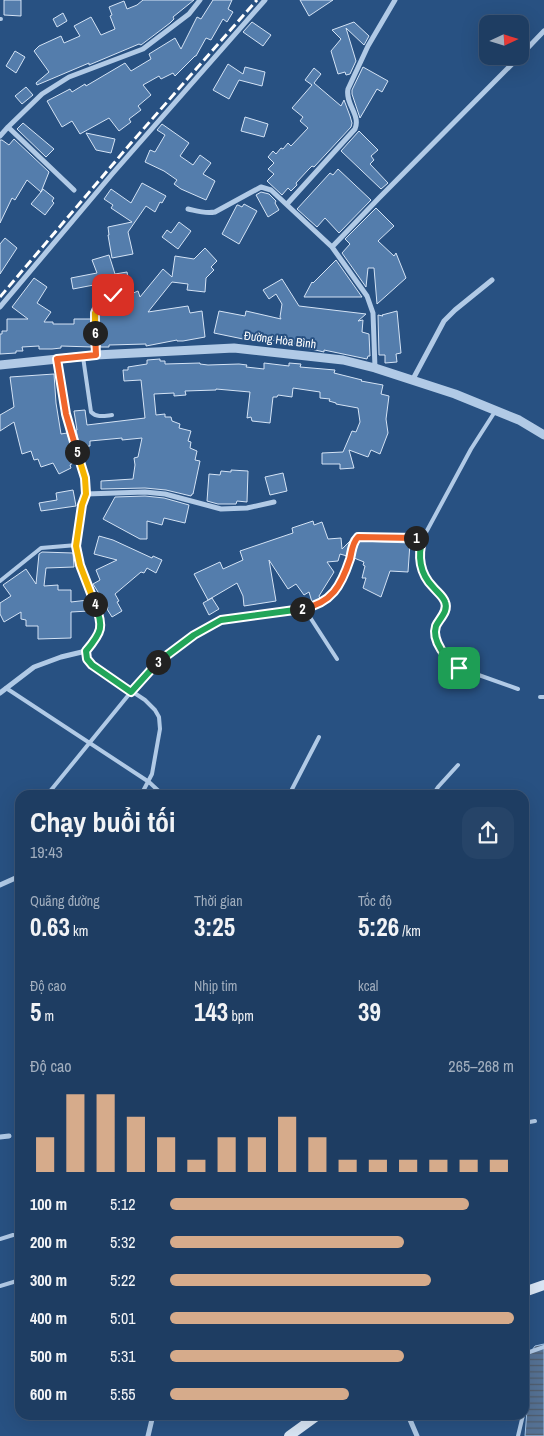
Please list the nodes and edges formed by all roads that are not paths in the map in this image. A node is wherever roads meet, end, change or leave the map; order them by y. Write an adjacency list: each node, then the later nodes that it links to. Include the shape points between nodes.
1 (200, 0): 7 (street, via 189,14 143,49 69,77 42,94)
2 (265, 0): 15 (street)
3 (395, 0): 10 (street, via 348,89 348,100 356,118 355,129)
4 (544, 31): 5 (street)
5 (529, 47)
6 (511, 65): 12 (street)
7 (8, 127): 8 (street); 9 (street)
8 (0, 136)
9 (74, 190)
10 (286, 204): 11 (street, via 271,190 261,187 215,212); 12 (street)
11 (188, 209)
12 (332, 247): 20 (street, via 367,296 373,313)
13 (492, 280): 21 (street, via 444,321)
14 (113, 295): 16 (lane, via 100,302 95,313)
15 (0, 307)
16 (96, 355): 17 (street, Đường Hòa Bình); 20 (street, Đường Hòa Bình, via 234,348 343,360)
17 (83, 357): 18 (street, Đường Hòa Bình); 23 (lane, via 91,412 99,417)
18 (57, 359): 19 (street, Đường Hòa Bình); 25 (street, via 66,414 85,478)
19 (0, 364)
20 (375, 368): 21 (street, Đường Hòa Bình)
21 (413, 379): 22 (street, Đường Hòa Bình)
22 (496, 410): 24 (street, Đường Hòa Bình); 27 (lane)
23 (112, 415)
24 (544, 435)
25 (86, 494): 26 (street, via 165,494 221,508 247,508); 28 (street)
26 (274, 502)
27 (423, 538): 30 (lane, via 358,537 334,592 318,605); 34 (lane, via 419,556 422,569 446,607 435,631 438,643 459,668)
28 (76, 546): 29 (lane, via 41,548); 31 (street, via 100,618 101,629 97,639)
29 (0, 581)
30 (304, 608): 32 (lane); 35 (lane, via 221,620 162,658)
31 (86, 651): 33 (street, via 34,667); 35 (lane, via 92,665)
32 (337, 659)
33 (6, 688): 36 (street); 38 (lane)
34 (518, 689)
35 (131, 692): 38 (lane); 40 (lane, via 145,700 159,717 159,741)
36 (0, 693)
37 (319, 737): 44 (lane)
38 (89, 743): 40 (lane); 41 (lane)
39 (458, 765): 45 (lane)
40 (149, 782): 42 (lane); 43 (lane)
41 (50, 790)
42 (145, 790)
43 (158, 790)
44 (292, 790)
45 (436, 790)
46 (15, 878): 47 (street)
47 (0, 885)
48 (535, 1121): 49 (lane)
49 (529, 1122)
50 (9, 1136): 51 (street)
51 (0, 1137)
52 (13, 1235): 53 (lane)
53 (0, 1239)
54 (15, 1282): 56 (lane)
55 (544, 1285): 57 (main road)
56 (0, 1286)
57 (529, 1290)
58 (544, 1347): 59 (lane)
59 (529, 1352)
60 (152, 1420): 64 (street)
61 (311, 1420): 65 (main road)
62 (410, 1420): 66 (street)
63 (522, 1420): 67 (lane)
64 (148, 1436)
65 (289, 1436)
66 (417, 1436)
67 (518, 1436)

